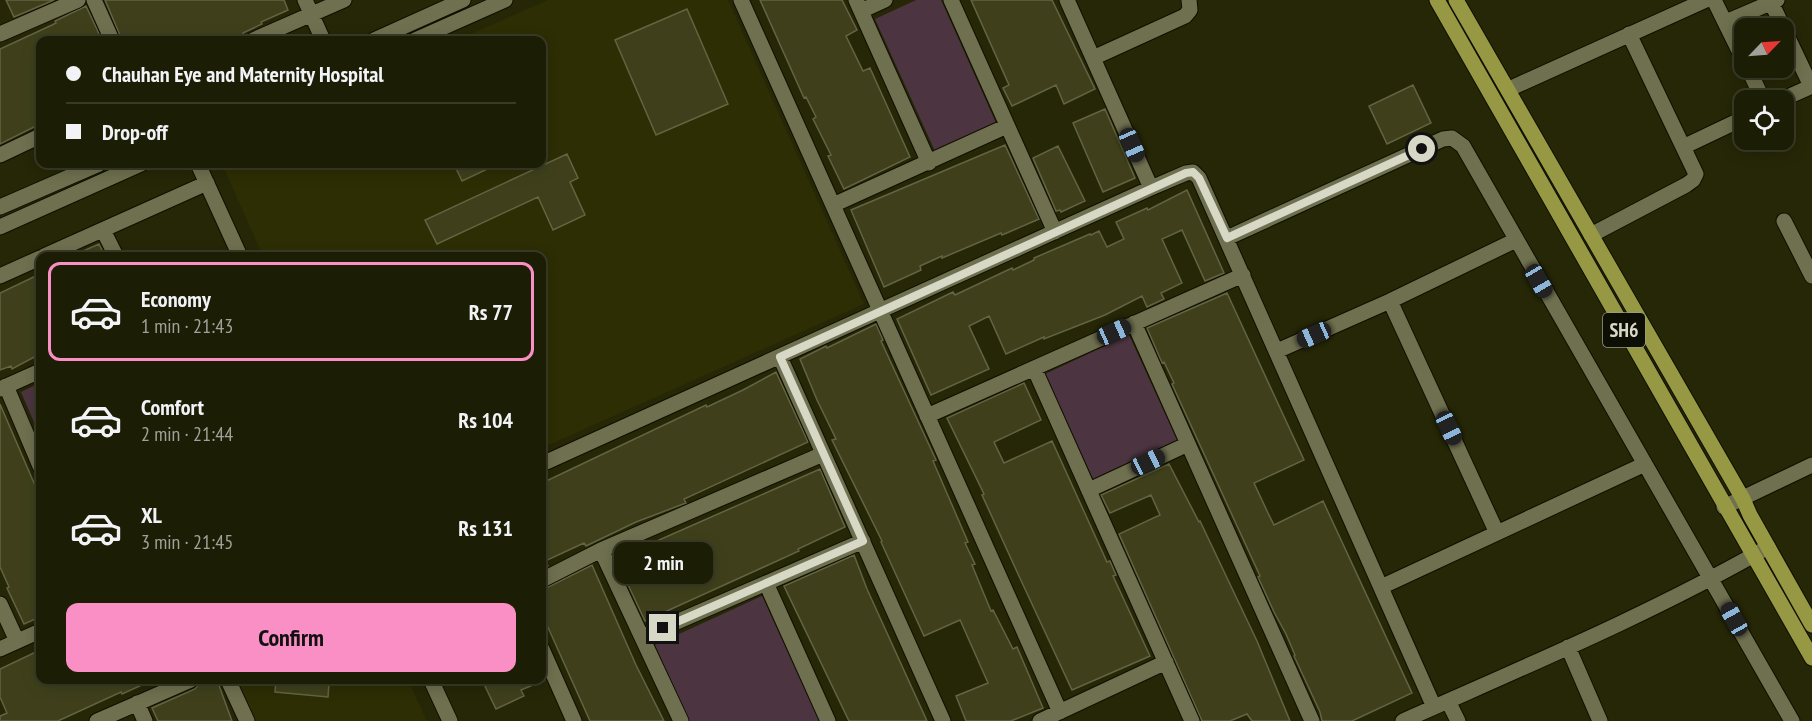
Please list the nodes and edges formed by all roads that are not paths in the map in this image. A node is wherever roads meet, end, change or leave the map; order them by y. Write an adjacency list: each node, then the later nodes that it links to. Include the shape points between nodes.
1 (78, 0): 19 (street)
2 (94, 0): 21 (street)
3 (344, 0): 17 (street)
4 (463, 0): 24 (street)
5 (505, 0): 25 (street)
6 (741, 0): 42 (street)
7 (885, 0): 16 (street)
8 (951, 0): 32 (street)
9 (1066, 0): 27 (street)
10 (1189, 0): 27 (street, via 1190,10 1185,16)
11 (1437, 0): 75 (main road, SH6)
12 (1456, 0): 29 (main road, SH6)
13 (1706, 0): 20 (street)
14 (1714, 0): 18 (street)
15 (1774, 1): 18 (street); 28 (street)
16 (858, 5): 36 (street)
17 (308, 7): 22 (street); 23 (street)
18 (1726, 22): 26 (street)
19 (2, 29)
20 (1629, 34): 29 (street); 34 (street)
21 (110, 36)
22 (260, 36)
23 (321, 36)
24 (383, 36)
25 (424, 36)
26 (1734, 39)
27 (1093, 58): 41 (street)
28 (1811, 86): 30 (street)
29 (1509, 89): 48 (main road, SH6)
30 (1794, 94)
31 (1734, 123): 34 (street)
32 (1007, 126): 36 (street); 47 (street)
33 (36, 138): 35 (street)
34 (1683, 147): 48 (street, via 1696,174 1693,180)
35 (0, 155)
36 (929, 163): 42 (street)
37 (90, 168): 43 (street)
38 (132, 168): 45 (street)
39 (200, 168): 40 (street)
40 (207, 183): 46 (street); 53 (street)
41 (1151, 188): 47 (street); 49 (street, via 1193,172)
42 (833, 206): 59 (street)
43 (0, 207)
44 (1784, 220): 57 (street)
45 (0, 227)
46 (104, 230): 51 (street); 52 (street)
47 (1055, 232): 59 (street)
48 (1591, 235): 74 (main road, SH6)
49 (1227, 238): 50 (street, via 1452,138 1463,146); 55 (street)
50 (1516, 240): 58 (street); 71 (street)
51 (53, 252)
52 (114, 252)
53 (238, 252)
54 (36, 260): 56 (street)
55 (1243, 275): 60 (street); 61 (street)
56 (0, 276)
57 (1812, 276)
58 (1390, 301): 61 (street); 76 (street)
59 (880, 311): 62 (street); 66 (street)
60 (1134, 323): 63 (street); 67 (street)
61 (1277, 351): 84 (street)
62 (780, 357): 68 (street); 70 (street)
63 (1034, 368): 66 (street); 73 (street)
64 (36, 373): 65 (street)
65 (3, 388): 69 (street)
66 (927, 416): 100 (street)
67 (1188, 444): 73 (street); 111 (street)
68 (823, 454): 77 (street); 79 (street)
69 (36, 458)
70 (546, 462)
71 (1645, 464): 76 (street); 82 (street)
72 (1812, 465): 74 (street)
73 (1089, 490): 94 (street)
74 (1743, 499): 75 (street); 78 (main road, SH6)
75 (1724, 507): 80 (main road, SH6)
76 (1497, 533): 84 (street)
77 (863, 541): 83 (street); 108 (street)
78 (1768, 547): 80 (street); 86 (main road, SH6)
79 (601, 550): 81 (street); 88 (street)
80 (1753, 556): 82 (street); 93 (main road, SH6)
81 (546, 578)
82 (1712, 578): 90 (street); 115 (street)
83 (766, 583): 88 (street); 107 (street)
84 (1381, 587): 99 (street)
85 (0, 604): 89 (street)
86 (1812, 625)
87 (36, 633): 89 (street)
88 (642, 637): 106 (street)
89 (16, 641): 91 (street)
90 (1568, 647): 99 (street); 114 (street)
91 (0, 649)
92 (546, 658): 105 (street)
93 (1812, 658)
94 (1166, 662): 100 (street); 110 (street)
95 (182, 684): 98 (street)
96 (230, 684): 103 (street)
97 (433, 684): 104 (street)
98 (137, 703): 101 (street); 102 (street)
99 (1441, 704): 112 (street); 113 (street)
100 (1060, 712): 109 (street)
101 (97, 721)
102 (145, 721)
103 (247, 721)
104 (450, 721)
105 (574, 721)
106 (681, 721)
107 (828, 721)
108 (943, 721)
109 (1040, 721)
110 (1192, 721)
111 (1312, 721)
112 (1403, 721)
113 (1458, 721)
114 (1600, 721)
115 (1792, 721)

